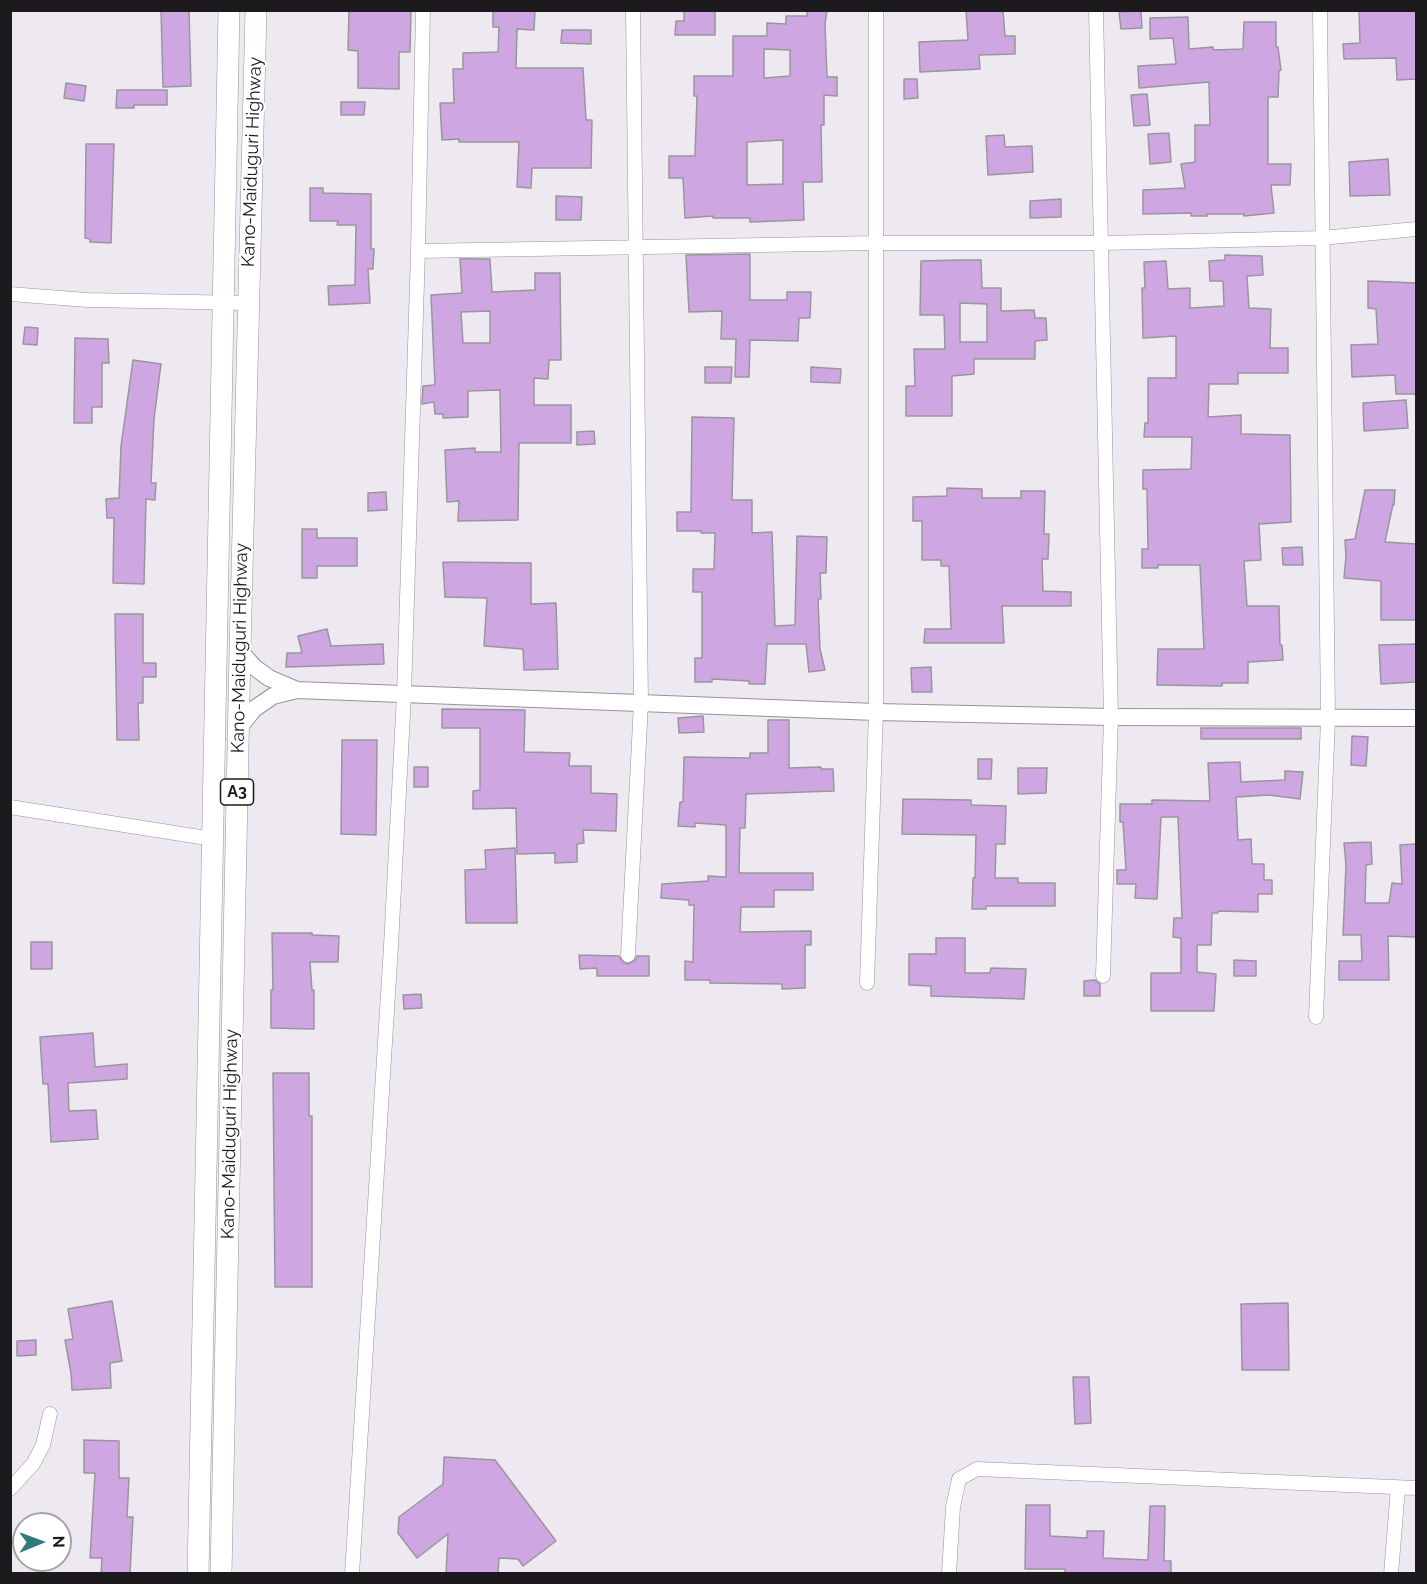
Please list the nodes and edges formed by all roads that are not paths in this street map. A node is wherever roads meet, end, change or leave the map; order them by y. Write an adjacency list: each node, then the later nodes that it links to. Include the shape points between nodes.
1 (229, 10): 15 (highway, Kano-Maiduguri Highway / A3)
2 (256, 10): 16 (highway, Kano-Maiduguri Highway / A3)
3 (423, 10): 13 (street)
4 (633, 10): 12 (street)
5 (876, 10): 10 (street)
6 (1096, 10): 11 (street)
7 (1320, 10): 9 (street)
8 (1416, 229): 9 (street)
9 (1322, 238): 11 (street); 24 (street)
10 (878, 243): 11 (street); 12 (street); 21 (street)
11 (1102, 243): 22 (street)
12 (636, 248): 13 (street); 20 (street)
13 (418, 251): 19 (street)
14 (10, 294): 15 (street, via 87,300)
15 (224, 302): 16 (street); 27 (highway, Kano-Maiduguri Highway / A3)
16 (248, 303): 17 (highway, Kano-Maiduguri Highway / A3)
17 (240, 651): 18 (street, via 269,678); 25 (highway, Kano-Maiduguri Highway / A3)
18 (297, 690): 19 (street); 25 (street, via 273,696)
19 (404, 694): 20 (street); 38 (street)
20 (641, 703): 21 (street); 28 (street)
21 (876, 712): 22 (street); 30 (street)
22 (1111, 717): 24 (street); 29 (street)
23 (1416, 718): 24 (street)
24 (1328, 719): 31 (street)
25 (238, 729): 37 (highway, Kano-Maiduguri Highway / A3)
26 (10, 807): 27 (street)
27 (213, 839): 36 (highway, Kano-Maiduguri Highway / A3)
28 (628, 955)
29 (1103, 976)
30 (867, 983)
31 (1316, 1017)
32 (50, 1414): 35 (street, via 43,1445 33,1464)
33 (1398, 1488): 34 (street); 39 (street, via 977,1469 959,1479 953,1507); 40 (street)
34 (1416, 1488)
35 (10, 1489)
36 (198, 1574)
37 (221, 1574)
38 (352, 1574)
39 (949, 1574)
40 (1390, 1574)

